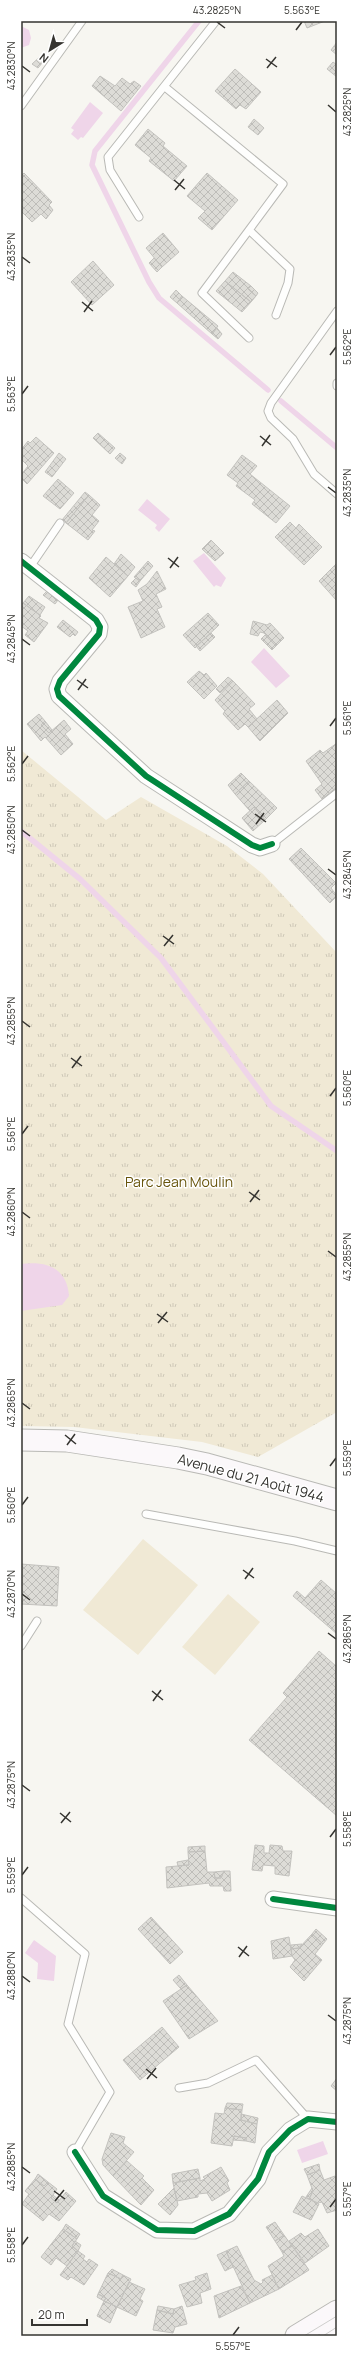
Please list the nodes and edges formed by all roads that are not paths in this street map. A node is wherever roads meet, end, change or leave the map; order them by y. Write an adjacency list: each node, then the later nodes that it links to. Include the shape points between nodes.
1 (82, 21): 4 (lane)
2 (216, 21): 3 (lane)
3 (165, 87): 5 (lane, via 108,157 110,170); 6 (lane, via 283,184)
4 (21, 106)
5 (139, 217)
6 (249, 230): 8 (lane, via 290,269 288,283); 9 (lane, via 202,293)
7 (337, 311): 10 (lane, via 271,403 268,411 271,418 293,439 314,474)
8 (276, 315)
9 (248, 338)
10 (337, 494)
11 (60, 523): 12 (lane)
12 (25, 564): 14 (street, via 96,620 100,626 99,634 60,681 57,689 59,696 146,776 252,845 260,848)
13 (337, 793): 14 (lane)
14 (272, 844)
15 (21, 1440): 16 (main road, Avenue du 21 Août 1944, via 67,1441 185,1459)
16 (337, 1500)
17 (146, 1514): 18 (lane, via 295,1541)
18 (337, 1552)
19 (37, 1621): 20 (lane)
20 (21, 1646)
21 (21, 1898): 27 (lane, via 85,1954 68,2024 110,2092)
22 (273, 1899): 23 (street)
23 (337, 1908)
24 (179, 2088): 25 (lane, via 208,2083 256,2060)
25 (308, 2119): 26 (street); 27 (street, via 290,2130 269,2152 258,2179 229,2214 194,2231 157,2230 103,2196)
26 (337, 2122)
27 (75, 2152)
28 (337, 2311): 30 (main road)
29 (337, 2331): 31 (main road)
30 (296, 2336)
31 (330, 2336)

